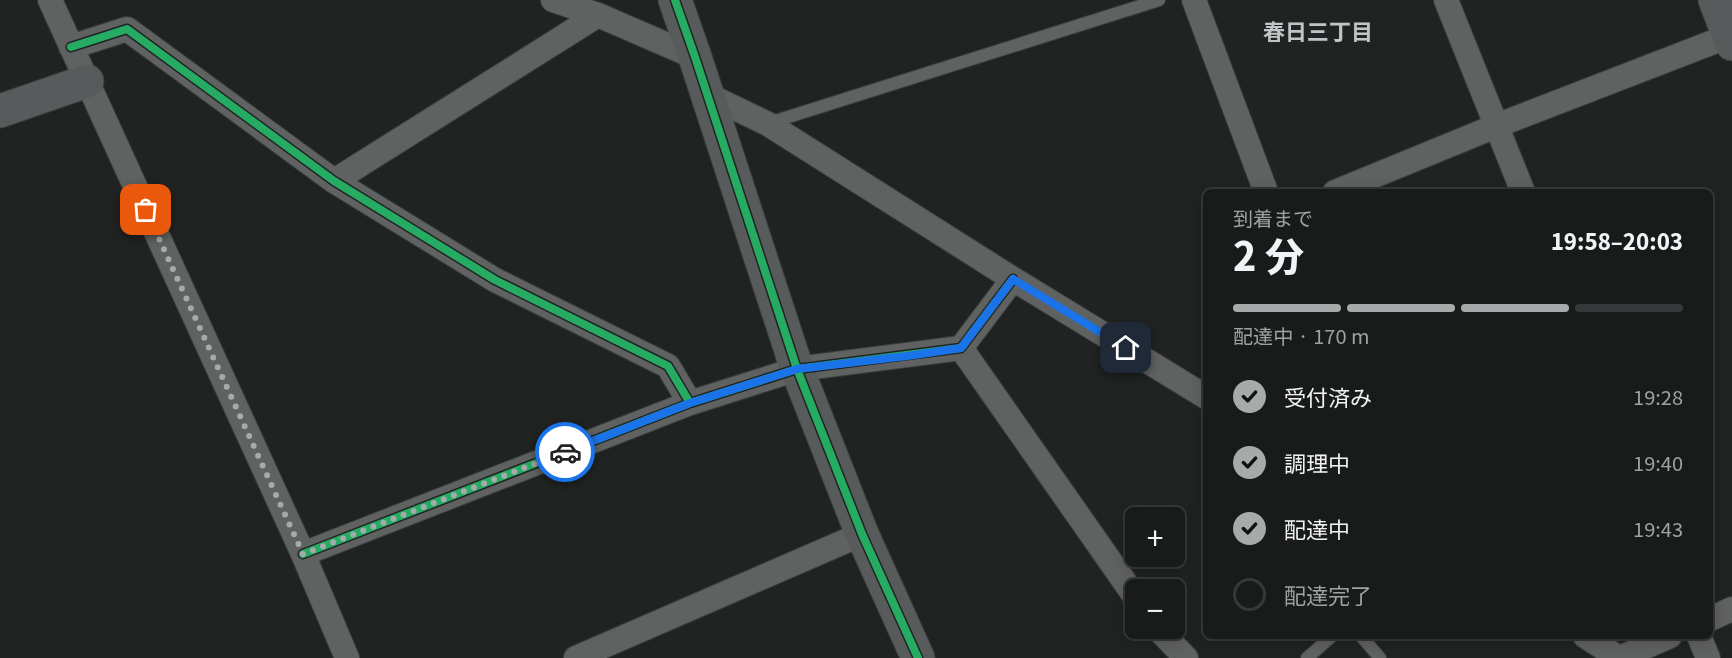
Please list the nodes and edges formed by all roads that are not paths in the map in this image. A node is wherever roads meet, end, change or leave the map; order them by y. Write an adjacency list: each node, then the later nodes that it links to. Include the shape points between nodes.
1 (50, 0): 10 (street)
2 (554, 0): 8 (street)
3 (675, 0): 11 (street)
4 (1159, 0): 15 (lane)
5 (1194, 0): 18 (street)
6 (1446, 0): 16 (street)
7 (1715, 0): 9 (street)
8 (598, 15): 11 (street); 17 (street)
9 (1730, 40): 16 (street)
10 (71, 47): 12 (street); 17 (street, via 127,29)
11 (695, 57): 13 (street)
12 (87, 81): 14 (street); 27 (street)
13 (708, 95): 15 (street); 23 (street)
14 (0, 111)
15 (768, 124): 21 (street)
16 (1496, 126): 19 (street); 20 (street)
17 (334, 181): 25 (street, via 495,280 668,366)
18 (1265, 189)
19 (1342, 189)
20 (1522, 189)
21 (1013, 279): 22 (street); 24 (street)
22 (961, 348): 23 (street); 28 (street)
23 (797, 369): 25 (street); 26 (street)
24 (1203, 396)
25 (690, 403): 27 (street)
26 (862, 534): 37 (street); 39 (street)
27 (303, 554): 38 (street)
28 (1125, 582)
29 (1732, 609): 30 (street)
30 (1713, 618)
31 (1168, 639): 40 (street)
32 (1329, 639): 41 (lane)
33 (1364, 639): 42 (lane)
34 (1590, 639): 43 (street)
35 (1664, 639): 43 (street)
36 (1701, 639): 44 (street)
37 (587, 656)
38 (347, 658)
39 (918, 658)
40 (1186, 658)
41 (1307, 658)
42 (1380, 658)
43 (1620, 658)
44 (1708, 658)

